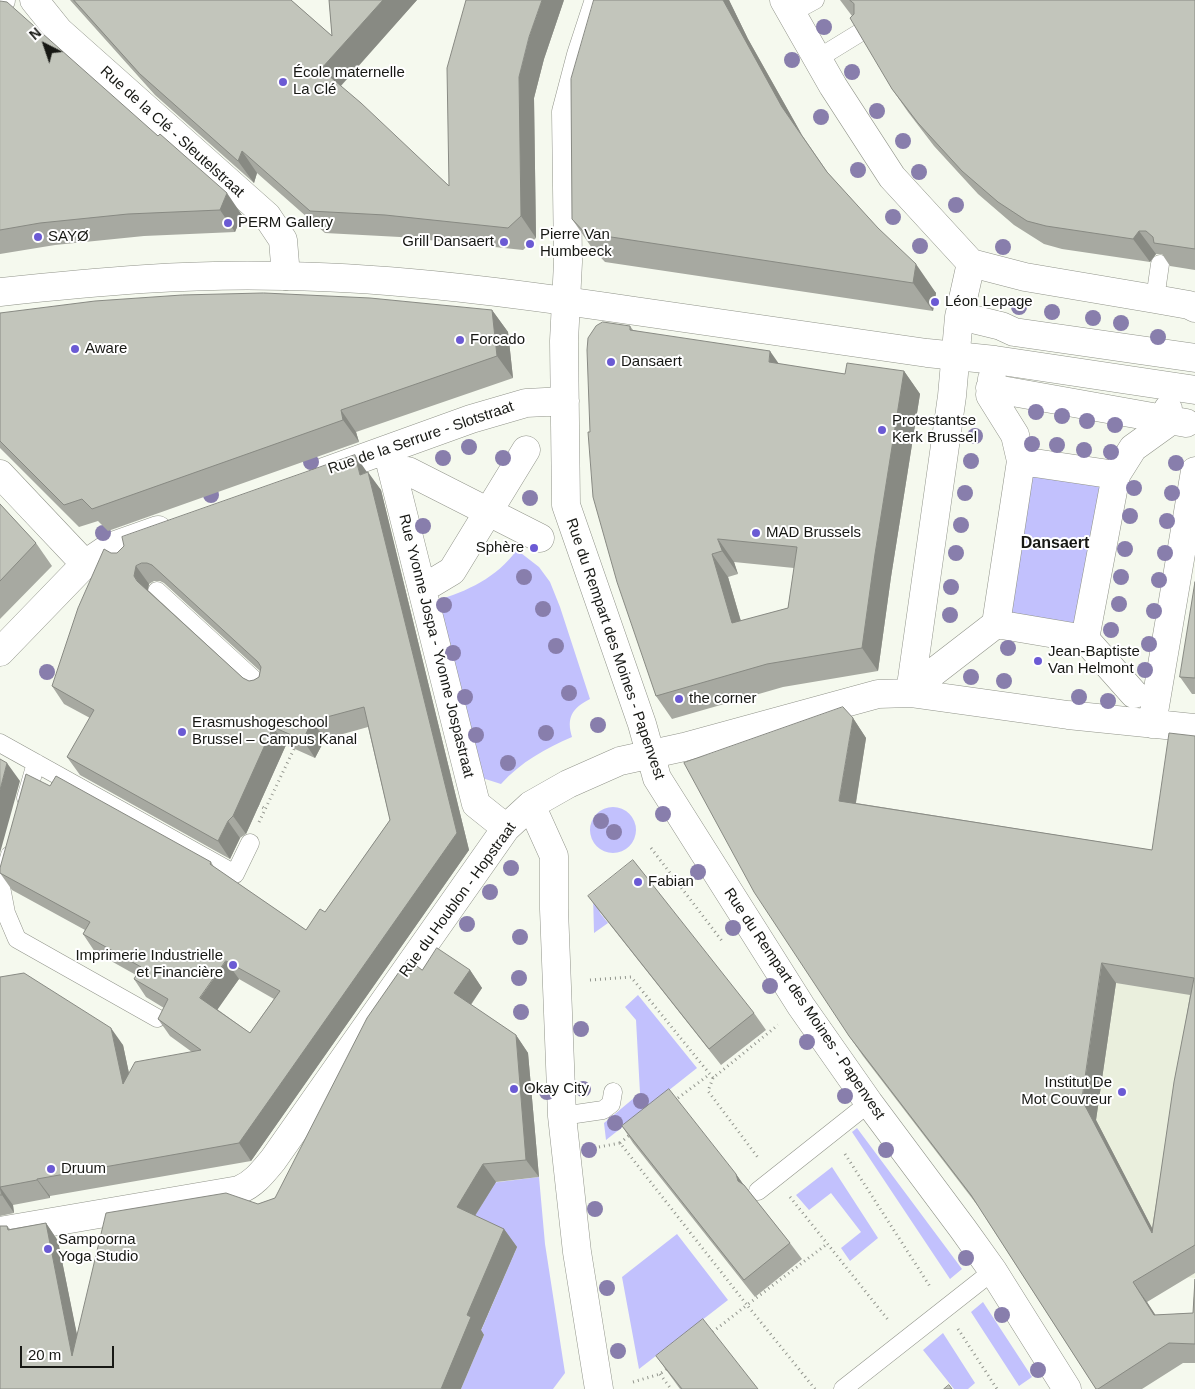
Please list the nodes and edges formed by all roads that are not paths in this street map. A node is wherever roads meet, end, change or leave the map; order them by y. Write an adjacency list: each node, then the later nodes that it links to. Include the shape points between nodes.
1 (34, 0): 9 (street, Rue de la Clé - Sleutelstraat, via 59,31 267,216 283,240)
2 (599, 0): 12 (street, Rue du Rempart des Moines - Papenvest, via 566,112)
3 (815, 0): 4 (lane)
4 (787, 7): 6 (street)
5 (861, 32): 6 (lane)
6 (817, 59): 7 (street, via 892,177)
7 (971, 263): 11 (street, via 1025,277); 15 (street, via 959,317)
8 (1160, 264): 11 (lane)
9 (286, 276): 10 (street, via 143,279); 12 (street, via 392,282)
10 (0, 292)
11 (1155, 299): 13 (street)
12 (566, 301): 15 (street); 18 (street, Rue du Rempart des Moines - Papenvest)
13 (1195, 308)
14 (968, 318): 16 (street, via 999,335 1014,332)
15 (956, 356): 17 (street); 38 (street)
16 (1182, 361)
17 (1195, 390)
18 (566, 401): 19 (street, Rue de la Serrure - Slotstraat, via 526,403); 43 (street, Rue du Rempart des Moines - Papenvest, via 566,505)
19 (387, 450): 26 (street, Rue de la Serrure - Slotstraat); 47 (street, Rue Yvonne Jospa - Yvonne Jospastraat, via 476,804)
20 (526, 450): 27 (street)
21 (1021, 461): 24 (street); 24 (street, via 1015,435 984,390 1173,417 1133,448); 33 (street)
22 (408, 471): 27 (street)
23 (1195, 471): 40 (street)
24 (1116, 475): 34 (street)
25 (1, 477): 30 (street)
26 (304, 479)
27 (488, 512): 29 (street); 31 (street, via 452,571)
28 (184, 521): 30 (street)
29 (540, 538)
30 (85, 564): 35 (street)
31 (432, 582)
32 (157, 591): 37 (lane)
33 (996, 624): 34 (street); 36 (street)
34 (1085, 639): 39 (street)
35 (0, 652)
36 (930, 675)
37 (263, 688)
38 (910, 694): 40 (street, Rue du Houblon - Hopstraat); 43 (street, Rue du Houblon - Hopstraat, via 878,694)
39 (1134, 694)
40 (1152, 724): 41 (street, Rue du Houblon - Hopstraat)
41 (1195, 728)
42 (0, 743): 44 (lane)
43 (650, 754): 45 (street, Rue du Houblon - Hopstraat, via 620,760); 52 (street, Rue du Rempart des Moines - Papenvest, via 660,784 801,1006)
44 (36, 763): 46 (lane); 49 (lane, via 235,874)
45 (531, 805): 47 (street, Rue du Houblon - Hopstraat); 53 (street, via 554,856)
46 (21, 814)
47 (506, 828): 55 (street, Rue du Houblon - Hopstraat, via 273,1160 254,1182 239,1190)
48 (14, 841): 50 (lane, via 1,887 6,913 17,939)
49 (250, 843)
50 (157, 1018)
51 (613, 1092): 53 (lane, via 611,1104 603,1110)
52 (869, 1103): 54 (lane); 56 (street, Rue du Rempart des Moines - Papenvest)
53 (562, 1116): 57 (street, via 577,1252)
54 (758, 1191)
55 (0, 1231)
56 (992, 1271): 58 (lane); 59 (street, Rue du Rempart des Moines - Papenvest)
57 (600, 1389)
58 (843, 1389)
59 (1067, 1389)

